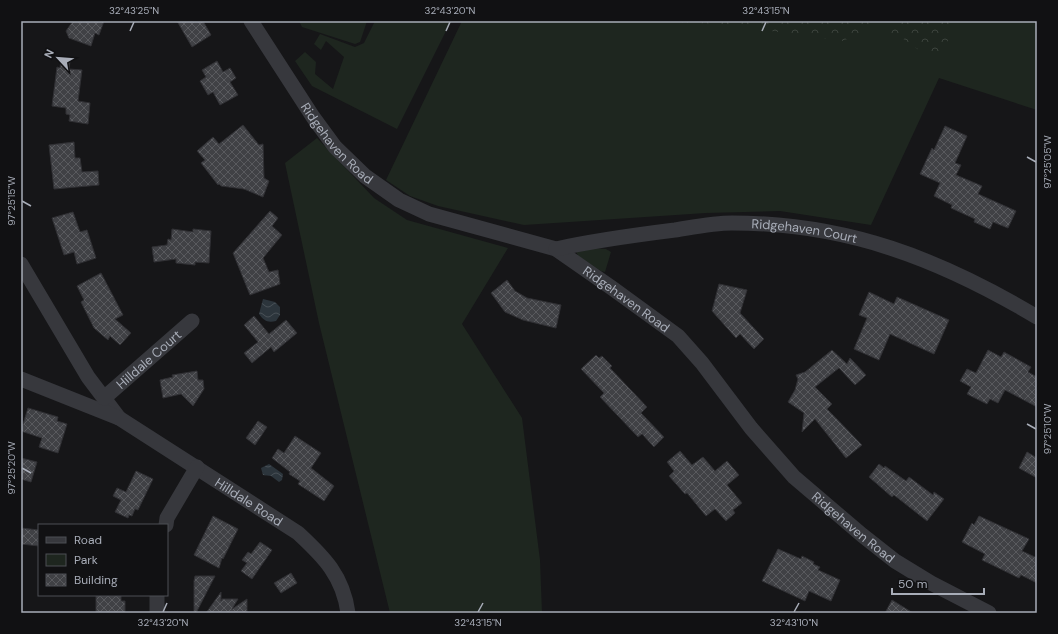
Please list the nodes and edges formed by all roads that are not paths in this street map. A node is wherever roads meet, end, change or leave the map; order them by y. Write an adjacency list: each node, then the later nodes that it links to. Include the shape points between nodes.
1 (251, 21): 2 (street, Ridgehaven Road, via 335,147 365,176 399,200 429,214)
2 (556, 249): 4 (street, Ridgehaven Court, via 731,222 793,225 860,237 904,251 1002,295); 14 (street, Ridgehaven Road, via 678,336 702,363 751,428 794,476 862,535 895,561)
3 (21, 264): 7 (street, Hilldale Road, via 88,377)
4 (1037, 316)
5 (192, 321): 7 (street, Hilldale Court)
6 (21, 379): 8 (street, Hilldale Road)
7 (104, 398): 8 (street, Hilldale Road)
8 (119, 418): 9 (street, Hilldale Road)
9 (197, 467): 10 (street, via 167,518); 13 (street, Hilldale Road, via 298,533 321,554 334,572 344,593)
10 (166, 524)
11 (157, 596): 12 (street)
12 (157, 613)
13 (348, 613)
14 (989, 613)

